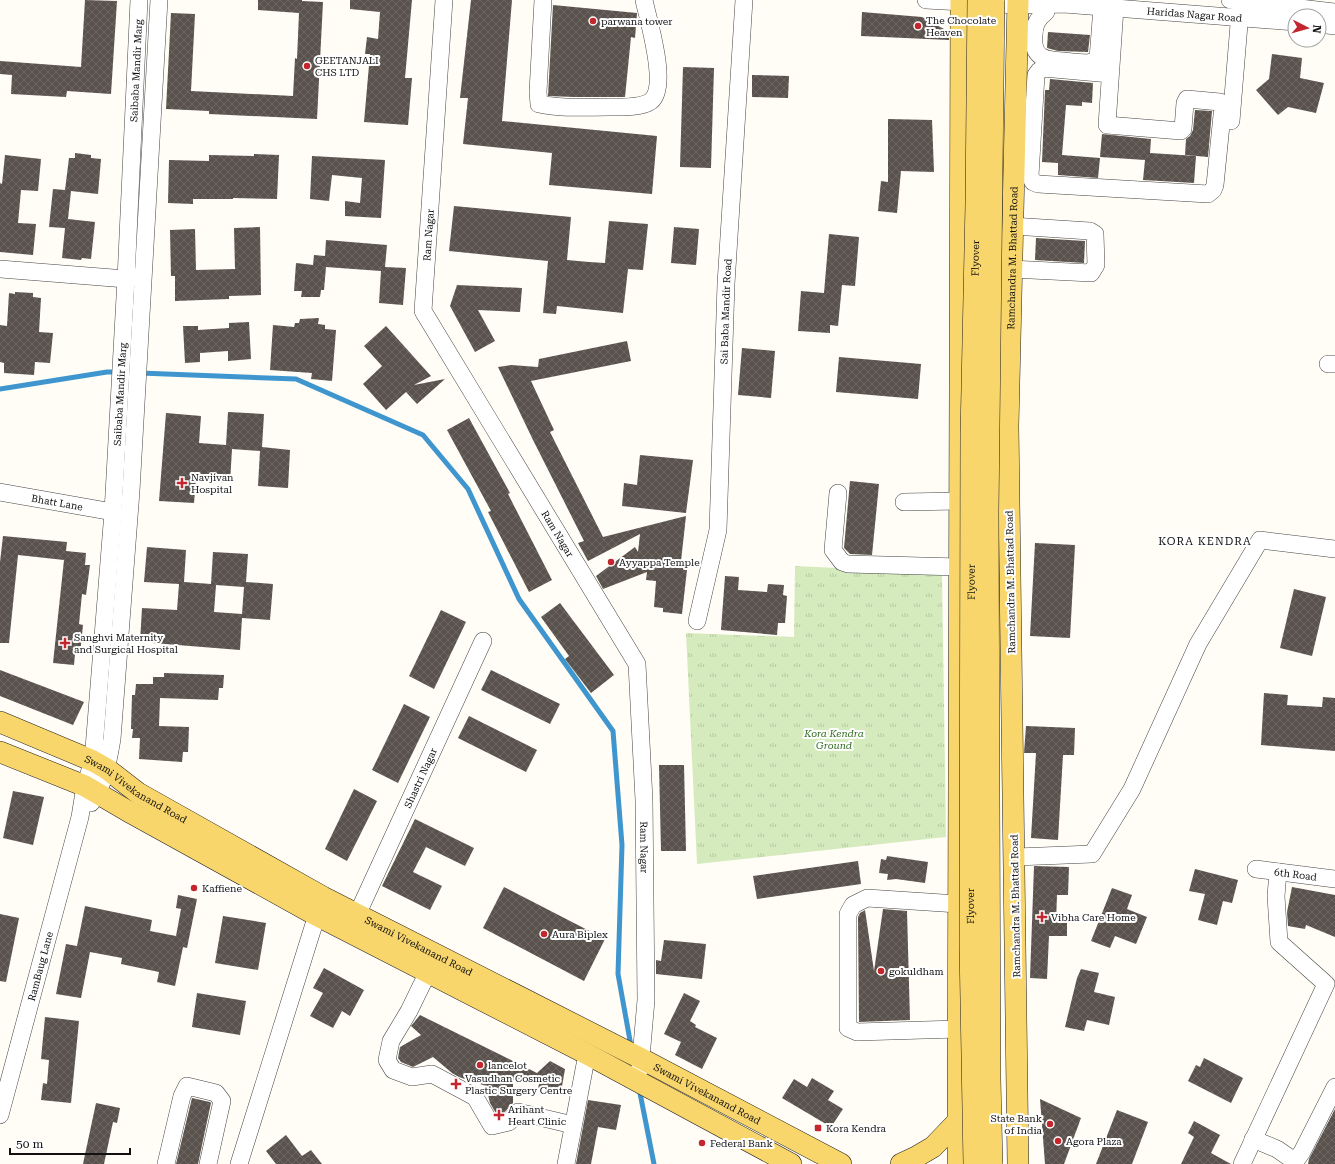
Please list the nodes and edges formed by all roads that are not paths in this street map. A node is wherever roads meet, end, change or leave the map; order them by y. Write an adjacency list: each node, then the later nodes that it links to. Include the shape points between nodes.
1 (139, 0): 22 (street, Saibaba Mandir Marg)
2 (159, 0): 21 (street, Saibaba Mandir Marg)
3 (444, 0): 48 (street, Ram Nagar, via 423,310 637,664 644,800 646,1000)
4 (543, 0): 5 (street, via 539,104 578,107 631,106 646,104 652,100 657,91 659,69)
5 (644, 0)
6 (744, 0): 31 (street, Sai Baba Mandir Road, via 726,284 718,530)
7 (926, 0): 9 (street, Haridas Nagar Road)
8 (994, 0): 64 (main road, Flyover, bridge, via 988,512)
9 (966, 1): 10 (street, Haridas Nagar Road); 26 (main road); 63 (main road, Flyover, bridge, via 976,212 971,435 970,945)
10 (1018, 3): 12 (street, Haridas Nagar Road); 18 (main road, Ramchandra M. Bhattad Road)
11 (1237, 4): 12 (street, Haridas Nagar Road); 14 (street, Haridas Nagar Road); 15 (street, Haridas Nagar Road); 17 (street)
12 (1108, 7): 13 (street, via 1098,59 1088,63 1047,60 1040,56 1033,44 1034,27 1038,18); 16 (street)
13 (1046, 12)
14 (1335, 12)
15 (1287, 20)
16 (1110, 74): 16 (street, via 1107,125 1180,131 1183,129 1187,99 1220,102 1223,105 1213,190 1208,194 1033,182 1030,176 1036,75 1039,70 1043,68)
17 (1228, 154)
18 (1013, 226): 20 (main road, Ramchandra M. Bhattad Road); 20 (street, via 1090,231 1095,234 1096,265 1090,273)
19 (0, 269): 22 (street)
20 (1012, 269): 38 (main road, Ramchandra M. Bhattad Road, via 1008,426)
21 (143, 276): 22 (street); 23 (street, Saibaba Mandir Marg)
22 (126, 279): 23 (street, Saibaba Mandir Marg)
23 (129, 373): 28 (street, Saibaba Mandir Marg); 35 (street, Saibaba Mandir Marg, via 131,491 112,739)
24 (0, 492): 28 (street, Bhatt Lane)
25 (838, 493): 30 (street, via 833,550 842,562)
26 (959, 501): 27 (street); 30 (main road)
27 (904, 502)
28 (113, 512): 35 (street, Saibaba Mandir Marg)
29 (1335, 549): 38 (street, via 1260,540 1198,644 1132,789 1092,854)
30 (959, 567): 42 (main road)
31 (697, 621)
32 (483, 641): 44 (street, Shastri Nagar)
33 (0, 722): 35 (main road, Swami Vivekanand Road)
34 (0, 752): 36 (main road, Swami Vivekanand Road)
35 (100, 765): 36 (street, Saibaba Mandir Marg); 43 (main road, Swami Vivekanand Road, via 138,793)
36 (91, 789): 37 (street, Saibaba Mandir Marg); 43 (main road, Swami Vivekanand Road, via 126,810)
37 (80, 817): 51 (street, RamBaug Lane)
38 (1014, 857): 65 (main road, Ramchandra M. Bhattad Road)
39 (1256, 869): 40 (street, 6th Road)
40 (1278, 872): 41 (street, 6th Road); 54 (street, via 1276,896 1279,942 1326,984)
41 (1334, 876)
42 (958, 904): 46 (main road); 46 (street, via 867,898 853,905 848,914 848,1028 857,1032)
43 (320, 906): 44 (main road, Swami Vivekanand Road); 45 (main road, Swami Vivekanand Road); 57 (street)
44 (357, 915): 48 (main road, Swami Vivekanand Road)
45 (428, 972): 47 (main road, Swami Vivekanand Road); 53 (street, via 391,1040 388,1060 393,1070 412,1077 432,1074 475,1097 492,1126 509,1122 518,1112)
46 (958, 1029): 52 (main road)
47 (587, 1054): 49 (main road, Swami Vivekanand Road); 53 (street)
48 (635, 1055): 49 (street, Ram Nagar); 60 (main road, Swami Vivekanand Road)
49 (634, 1079): 59 (main road, Swami Vivekanand Road)
50 (1335, 1087): 54 (street, via 1297,1159)
51 (0, 1115)
52 (958, 1121): 61 (main road, via 933,1147); 62 (main road)
53 (573, 1125): 58 (street)
54 (1253, 1139): 66 (street)
55 (166, 1164): 56 (street, via 182,1096 187,1086 216,1092 222,1102)
56 (208, 1164)
57 (239, 1164)
58 (566, 1164)
59 (791, 1164)
60 (841, 1164)
61 (900, 1164)
62 (958, 1164)
63 (974, 1164)
64 (992, 1164)
65 (1018, 1164)
66 (1242, 1164)

